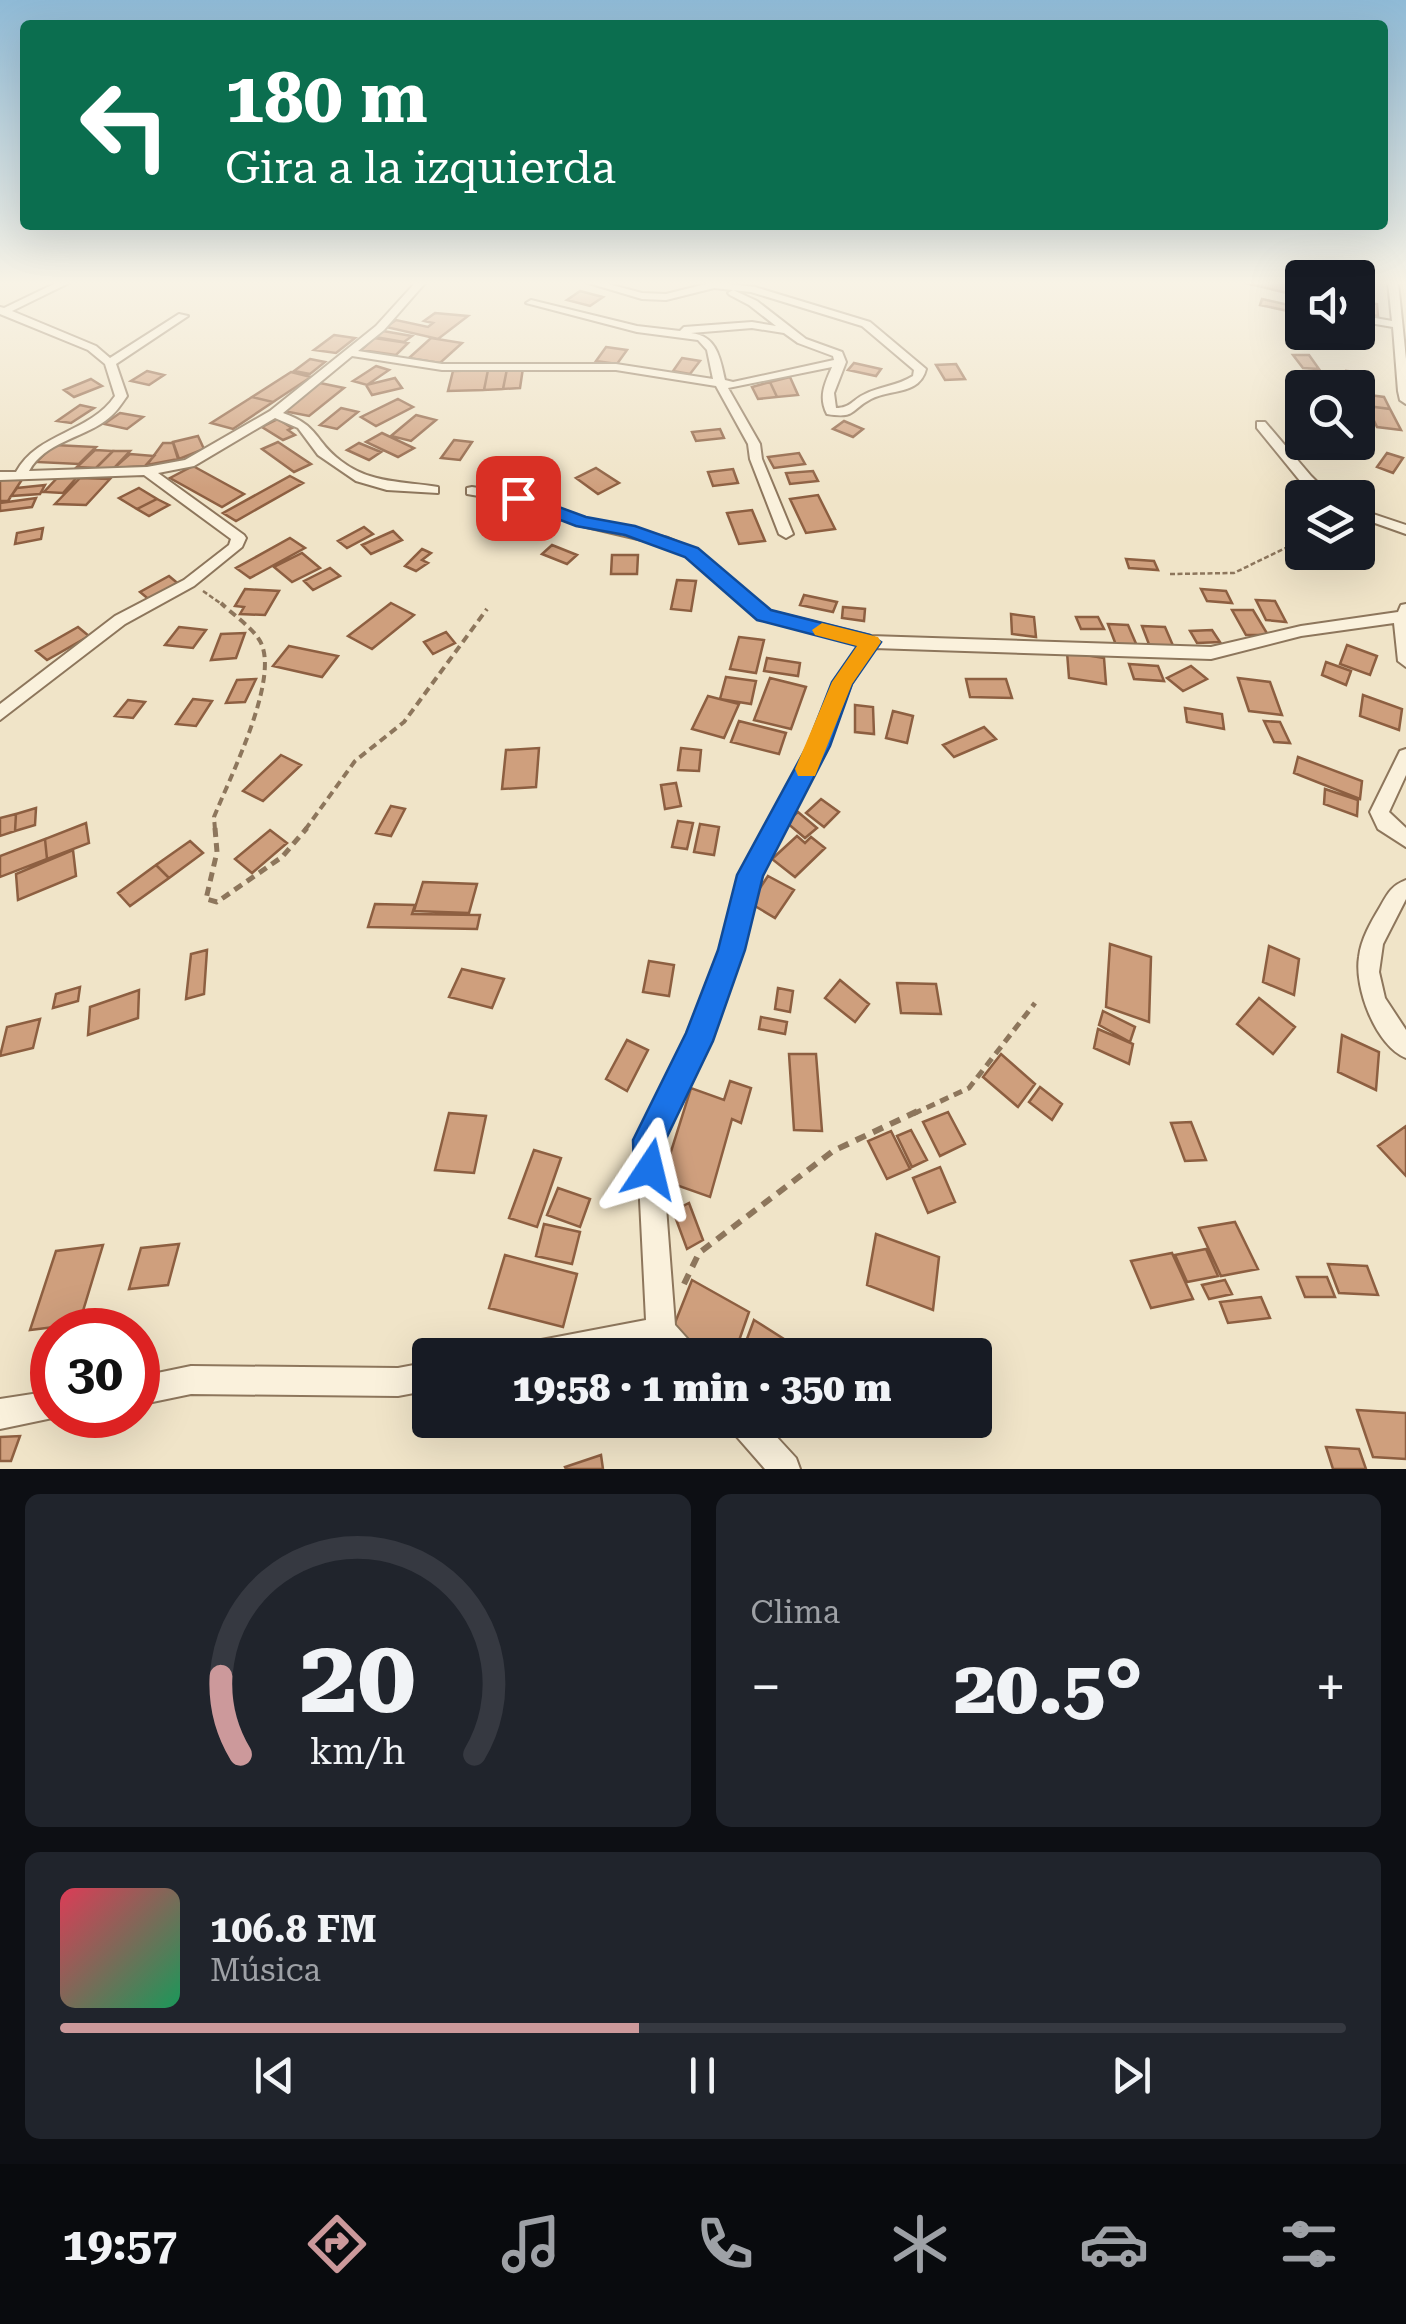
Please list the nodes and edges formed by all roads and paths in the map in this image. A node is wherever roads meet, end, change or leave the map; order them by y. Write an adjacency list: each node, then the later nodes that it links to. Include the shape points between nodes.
1 (95, 351): 8 (street)
2 (128, 351): 8 (street)
3 (353, 351): 7 (street)
4 (712, 351): 11 (street)
5 (828, 351): 9 (street)
6 (899, 351): 9 (street, via 920,369 918,378 866,397 846,413 827,404)
7 (350, 353): 11 (street, via 442,367 616,367); 13 (street)
8 (110, 362): 16 (street, via 121,396 115,408 29,459)
9 (840, 362): 11 (street, via 750,384)
10 (1403, 364): 12 (street)
11 (720, 383): 23 (street, via 754,444)
12 (1406, 400)
13 (274, 414): 15 (street, via 190,463); 19 (street, via 304,427 318,449 363,482)
14 (1261, 425): 18 (street)
15 (147, 470): 16 (street); 26 (street, via 239,538)
16 (20, 474): 17 (street)
17 (0, 476)
18 (1306, 480)
19 (433, 490)
20 (472, 491): 29 (street, via 518,498 691,552 764,615)
21 (1375, 519): 22 (street)
22 (1406, 530)
23 (786, 534)
24 (1285, 548): 25 (path, via 1234,572)
25 (1170, 574)
26 (189, 583): 27 (path, via 216,598 260,641 266,671 214,816 210,902 282,857 356,762 404,722); 31 (street, via 120,620)
27 (488, 609)
28 (1405, 613): 29 (street, via 1211,653); 30 (street)
29 (870, 642): 38 (street, via 842,682 818,746 750,875 732,950 698,1041 649,1140)
30 (1406, 661)
31 (0, 713)
32 (1406, 756): 33 (street, via 1380,812)
33 (1406, 839)
34 (1406, 889): 36 (street, via 1371,946 1378,1014)
35 (1035, 1003): 37 (path, via 968,1088 833,1151 699,1253)
36 (1406, 1047)
37 (678, 1296)
38 (661, 1331): 39 (street); 40 (street)
39 (625, 1338)
40 (667, 1338)
41 (412, 1379): 42 (street, via 191,1380)
42 (160, 1386)
43 (30, 1409): 44 (street)
44 (0, 1414)
45 (757, 1438): 46 (street)
46 (785, 1469)

